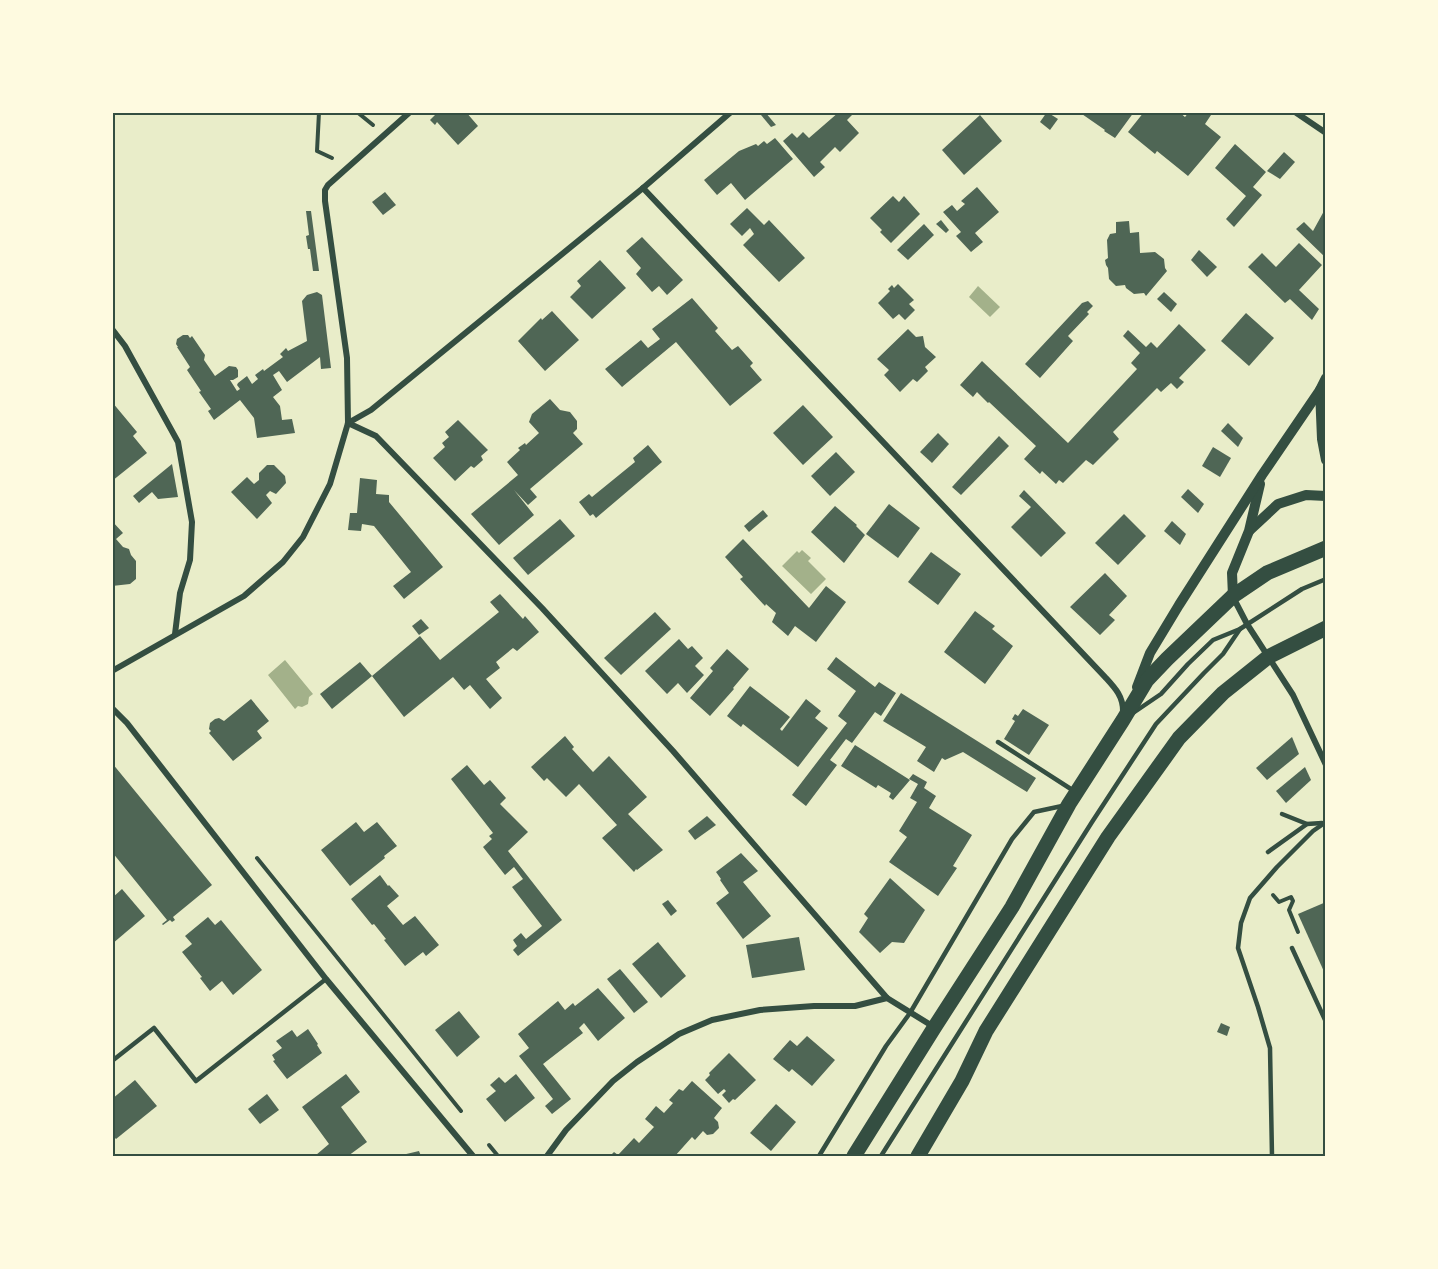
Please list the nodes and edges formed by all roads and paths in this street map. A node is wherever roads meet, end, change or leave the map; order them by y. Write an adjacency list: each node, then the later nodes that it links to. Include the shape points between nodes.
1 (319, 112): 8 (path, via 317,152)
2 (357, 112): 6 (path)
3 (411, 112): 8 (street)
4 (731, 112): 9 (street)
5 (1296, 112): 7 (street)
6 (375, 127)
7 (1326, 133)
8 (346, 170): 14 (street, via 328,185 326,201 346,358)
9 (643, 188): 14 (street, via 371,410); 29 (street, via 1105,677 1123,701)
10 (112, 329): 25 (street, via 178,442 192,522 190,560 180,593)
11 (1326, 378): 12 (street)
12 (1320, 390): 13 (street); 16 (street)
13 (1323, 415): 15 (street)
14 (348, 423): 25 (street, via 330,484 303,537 284,562 244,596); 42 (street, via 376,436 542,609 673,751)
15 (1326, 460)
16 (1263, 475): 18 (street); 29 (street, via 1150,653)
17 (1326, 496): 18 (street, via 1306,495 1278,504)
18 (1249, 531): 21 (street, via 1233,573)
19 (1326, 548): 21 (main road, via 1267,573)
20 (1326, 579): 22 (lane)
21 (1233, 596): 22 (street); 29 (main road, via 1147,680)
22 (1248, 624): 24 (lane); 26 (street)
23 (1326, 628): 26 (main road)
24 (1240, 629): 29 (lane, via 1214,640 1161,694); 54 (lane, via 1223,654 1156,724)
25 (175, 634): 27 (street)
26 (1268, 657): 31 (street, via 1293,695); 55 (main road, via 1223,693 1179,738 1108,837 986,1031)
27 (112, 670)
28 (112, 708): 41 (street)
29 (1124, 720): 32 (main road)
30 (998, 742): 32 (lane)
31 (1326, 765)
32 (1072, 798): 43 (lane, via 1034,812 1012,839); 45 (main road, via 1012,907)
33 (1282, 814): 35 (lane)
34 (1325, 822): 35 (lane); 56 (lane, via 1250,898 1241,923 1238,948 1270,1048)
35 (1307, 824): 37 (lane)
36 (251, 851): 47 (path)
37 (1268, 852)
38 (1286, 899): 39 (path, via 1291,897 1293,901)
39 (1289, 910)
40 (1292, 948): 44 (lane)
41 (326, 979): 46 (lane, via 196,1081 154,1028); 49 (street)
42 (887, 998): 43 (street); 51 (street, via 855,1006 760,1010 712,1020 678,1034 613,1081 566,1130)
43 (910, 1013): 45 (street); 52 (lane)
44 (1326, 1022)
45 (934, 1028): 53 (main road)
46 (112, 1060)
47 (462, 1112)
48 (483, 1139): 50 (path)
49 (473, 1156)
50 (498, 1156)
51 (548, 1156)
52 (819, 1156)
53 (854, 1156)
54 (881, 1156)
55 (918, 1156)
56 (1272, 1156)

